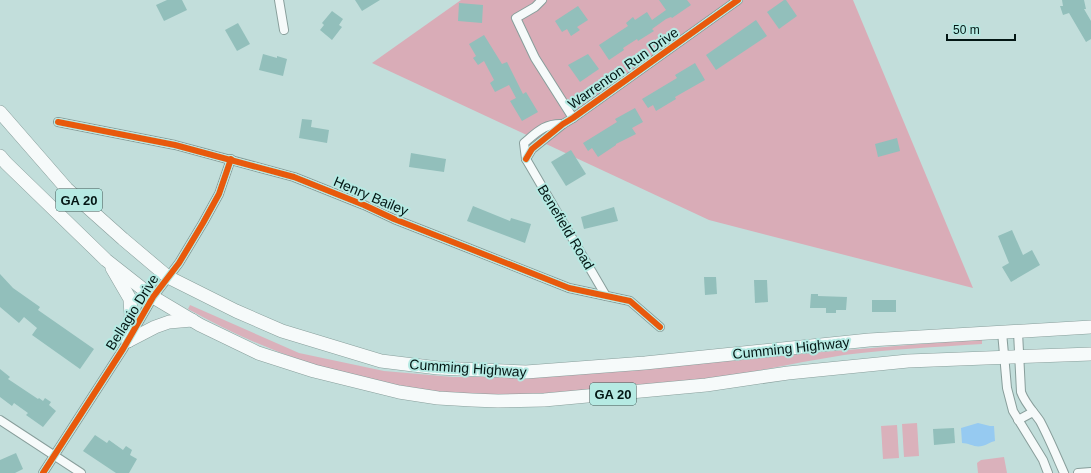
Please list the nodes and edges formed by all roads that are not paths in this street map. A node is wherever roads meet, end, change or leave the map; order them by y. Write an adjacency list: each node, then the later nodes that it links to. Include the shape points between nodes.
1 (279, 0): 4 (street)
2 (542, 0): 6 (street, via 516,18 535,58)
3 (738, 0): 6 (street, Warrenton Run Drive)
4 (284, 30)
5 (0, 112): 15 (highway, Cumming Highway / GA 20, via 67,189)
6 (573, 118): 8 (street, Warrenton Run Drive)
7 (58, 122): 13 (street, Henry Bailey, via 175,145)
8 (563, 124): 9 (street, Warrenton Run Drive, via 554,123); 10 (street, Warrenton Run Drive)
9 (543, 128): 10 (street); 12 (street, Warrenton Run Drive, via 524,143)
10 (548, 136): 12 (street, Warrenton Run Drive, via 532,148)
11 (0, 156): 14 (highway, Cumming Highway / GA 20)
12 (526, 159): 16 (street, Benefield Road)
13 (231, 160): 15 (street, Bellagio Drive, via 219,194 179,263); 16 (street, Henry Bailey, via 294,177 569,288)
14 (106, 260): 17 (highway, Cumming Highway / GA 20); 23 (highway, via 130,299)
15 (168, 277): 17 (street, Bellagio Drive); 21 (highway, Cumming Highway / GA 20, via 282,331 381,361 476,371 526,372 646,363 862,341)
16 (606, 296): 19 (street, Henry Bailey, via 630,301)
17 (153, 297): 18 (highway, Cumming Highway / GA 20); 23 (street, Bellagio Drive)
18 (192, 320): 23 (highway, via 169,322); 25 (highway, Cumming Highway / GA 20, via 258,353 314,371 399,392 438,398 544,400 706,385 788,373 908,361)
19 (660, 327)
20 (1091, 327): 22 (highway, Cumming Highway / GA 20)
21 (1002, 332): 22 (highway, Cumming Highway / GA 20); 25 (street)
22 (1018, 332): 26 (street)
23 (128, 341): 30 (street, Bellagio Drive)
24 (1091, 354): 26 (highway, Cumming Highway / GA 20)
25 (1004, 356): 26 (highway, Cumming Highway / GA 20); 29 (street, via 1012,411)
26 (1019, 356): 27 (street, via 1021,392)
27 (1033, 412): 29 (street); 35 (street, via 1047,435)
28 (0, 420): 30 (street)
29 (1018, 420): 34 (street)
30 (54, 456): 32 (street, Bellagio Drive); 33 (street)
31 (1091, 472): 36 (street)
32 (44, 473)
33 (81, 473)
34 (1048, 473)
35 (1064, 473)
36 (1078, 473)

